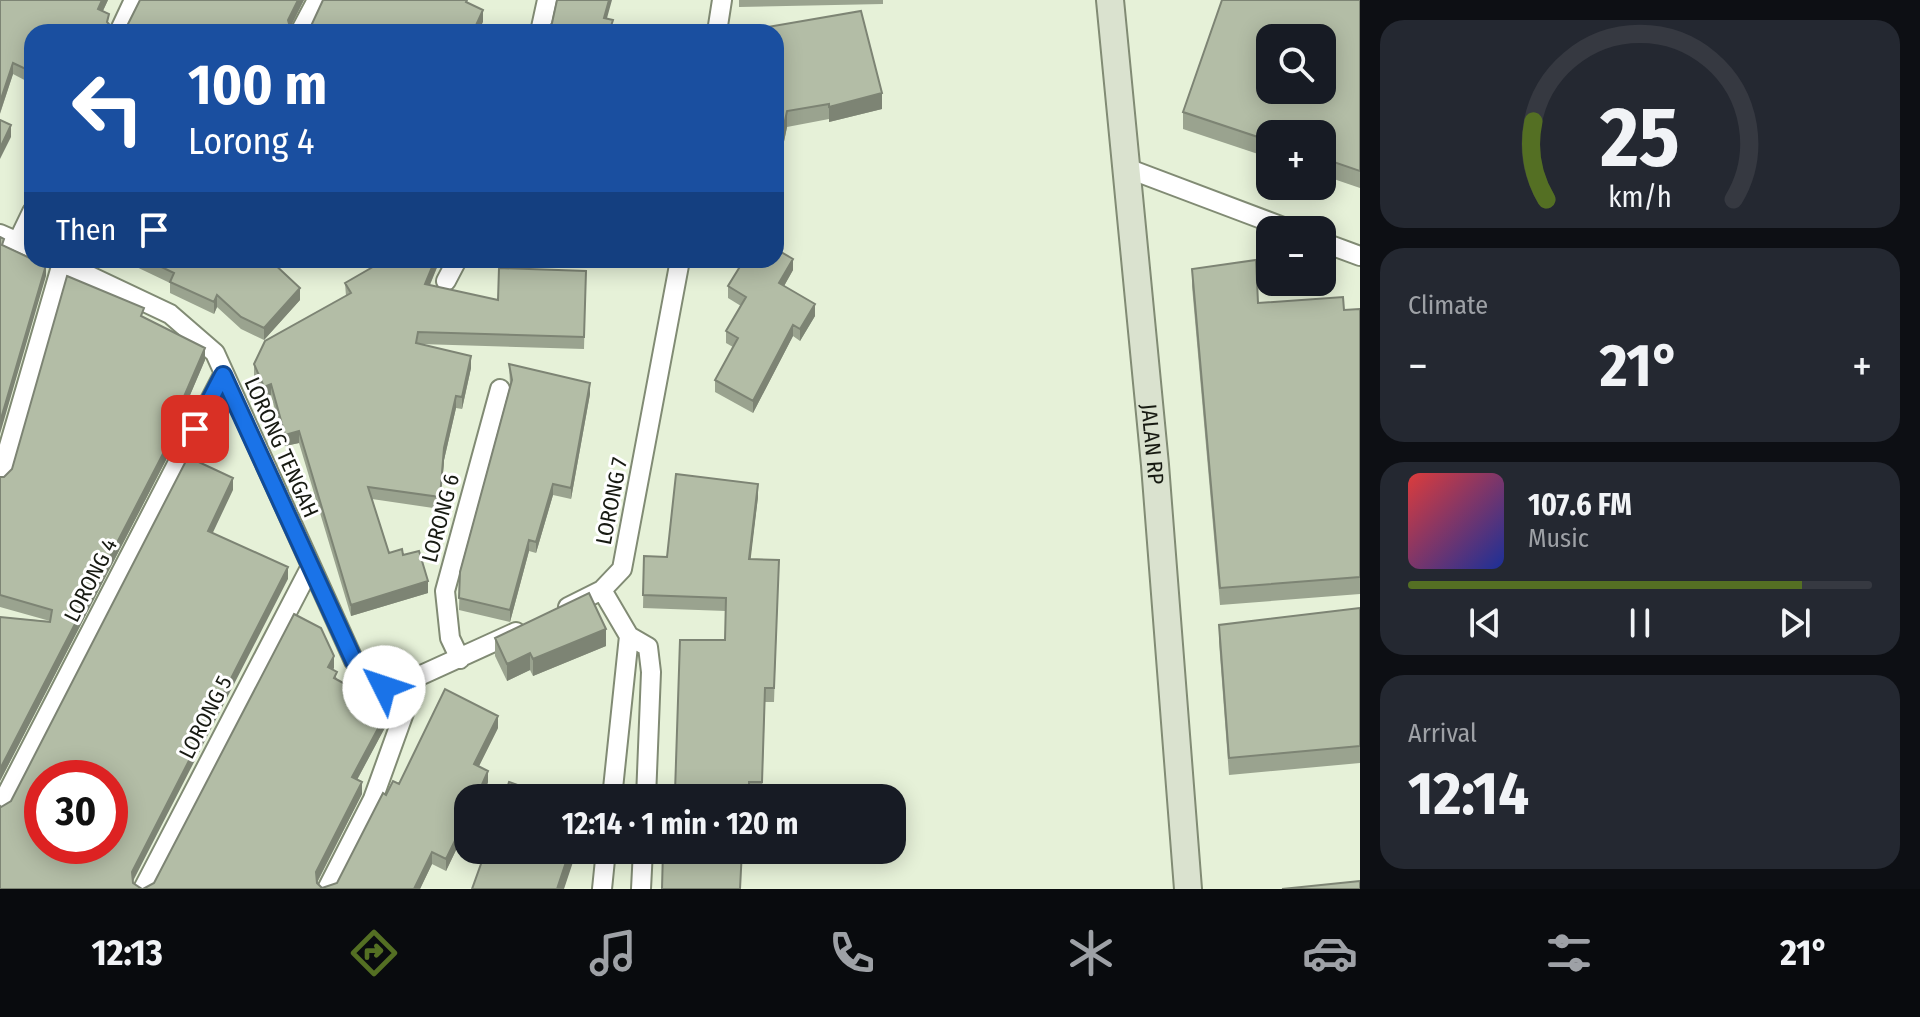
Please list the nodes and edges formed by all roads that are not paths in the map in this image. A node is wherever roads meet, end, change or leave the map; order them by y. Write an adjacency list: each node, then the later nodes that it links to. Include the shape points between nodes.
1 (134, 0): 6 (street)
2 (317, 0): 7 (street)
3 (547, 0): 8 (street)
4 (722, 0): 9 (street)
5 (1110, 0): 10 (street, JALAN RP)
6 (123, 24)
7 (304, 24)
8 (542, 24)
9 (718, 24)
10 (1124, 167): 11 (street); 36 (street, JALAN RP, via 1155,465)
11 (1256, 217)
12 (1336, 247): 13 (street)
13 (1360, 256)
14 (57, 268): 21 (street)
15 (74, 268): 19 (street, LORONG TENGAH, via 170,314 215,353)
16 (453, 268): 18 (street)
17 (679, 268): 23 (street, LORONG 7, via 630,540 622,569)
18 (446, 281)
19 (223, 375): 22 (street, LORONG TENGAH); 29 (street, LORONG 4)
20 (500, 389): 25 (street, LORONG 6, via 445,591 450,638)
21 (0, 477)
22 (310, 568): 26 (street, LORONG TENGAH, via 366,676 384,687); 32 (street, LORONG 5)
23 (602, 590): 24 (street); 25 (street, LORONG 7)
24 (629, 636): 27 (street); 28 (street, via 648,647 651,672)
25 (460, 659): 26 (street, LORONG 7)
26 (417, 677): 33 (street, via 373,799)
27 (613, 784)
28 (647, 784)
29 (0, 807)
30 (605, 864): 34 (street)
31 (642, 864): 35 (street)
32 (143, 889)
33 (327, 889)
34 (602, 889)
35 (641, 889)
36 (1188, 889)

